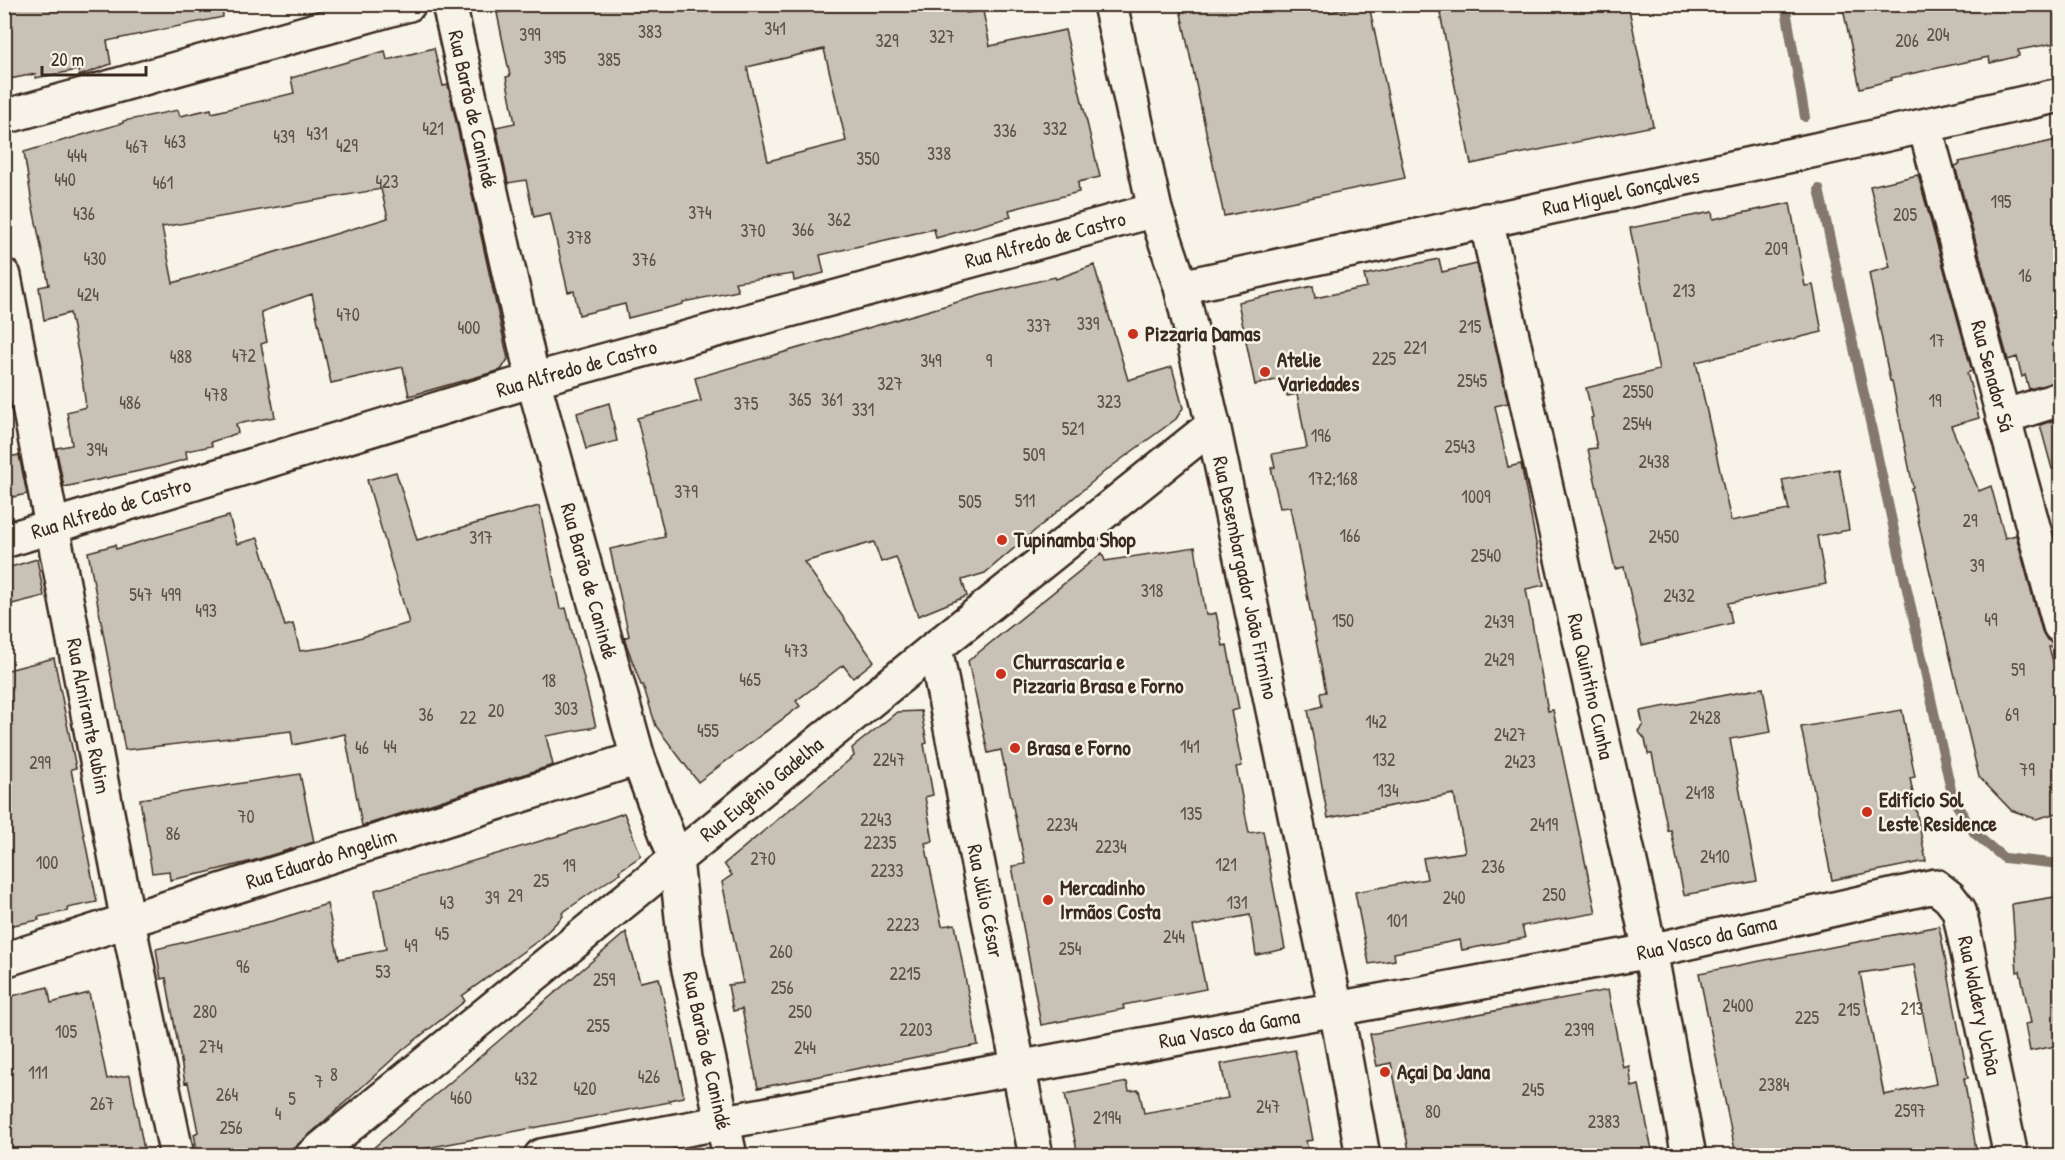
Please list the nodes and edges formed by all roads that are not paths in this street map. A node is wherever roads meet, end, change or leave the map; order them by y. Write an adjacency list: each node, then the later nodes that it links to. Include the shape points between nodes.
1 (409, 4): 5 (street)
2 (449, 4): 11 (street, Rua Barão de Canindé)
3 (1110, 4): 7 (street, Rua Desembargador João Firmino)
4 (2061, 95): 6 (street, Rua Miguel Gonçalves)
5 (4, 117)
6 (1925, 127): 8 (street, Rua Miguel Gonçalves); 13 (street, Rua Senador Sá)
7 (1155, 210): 10 (street, Rua Desembargador João Firmino); 11 (street, Rua Alfredo de Castro)
8 (1486, 220): 10 (street, Rua Miguel Gonçalves); 23 (street, Rua Quintino Cunha)
9 (4, 276): 15 (street, Rua Almirante Rubim)
10 (1181, 287): 14 (street, Rua Desembargador João Firmino)
11 (533, 380): 15 (street, Rua Alfredo de Castro); 19 (street, Rua Barão de Canindé)
12 (2061, 399): 13 (street)
13 (2003, 417): 17 (street, Rua Senador Sá)
14 (1213, 425): 18 (street, Rua Eugênio Gadelha); 25 (street, Rua Desembargador João Firmino)
15 (53, 526): 16 (street, Rua Alfredo de Castro); 22 (street, Rua Almirante Rubim)
16 (4, 541)
17 (2061, 626)
18 (935, 648): 20 (street, Rua Eugênio Gadelha); 26 (street, Rua Júlio César)
19 (638, 758): 20 (street, Rua Barão de Canindé); 22 (street, Rua Eduardo Angelim)
20 (676, 859): 27 (street, Rua Barão de Canindé, via 686,956); 29 (street, Rua Eugênio Gadelha)
21 (1916, 890): 23 (street, Rua Vasco da Gama); 35 (street, Rua Waldery Uchôa, via 1935,886 1959,910)
22 (128, 922): 24 (street, Rua Eduardo Angelim); 28 (street, Rua Almirante Rubim)
23 (1650, 951): 25 (street, Rua Vasco da Gama); 34 (street, Rua Quintino Cunha)
24 (4, 960)
25 (1336, 1008): 26 (street, Rua Vasco da Gama); 33 (street, Rua Desembargador João Firmino)
26 (1020, 1068): 27 (street, Rua Vasco da Gama); 32 (street, Rua Júlio César)
27 (723, 1121): 30 (street, Rua Vasco da Gama); 31 (street, Rua Barão de Canindé)
28 (177, 1155)
29 (312, 1155)
30 (541, 1155)
31 (730, 1155)
32 (1036, 1155)
33 (1363, 1155)
34 (1689, 1155)
35 (2011, 1155)

